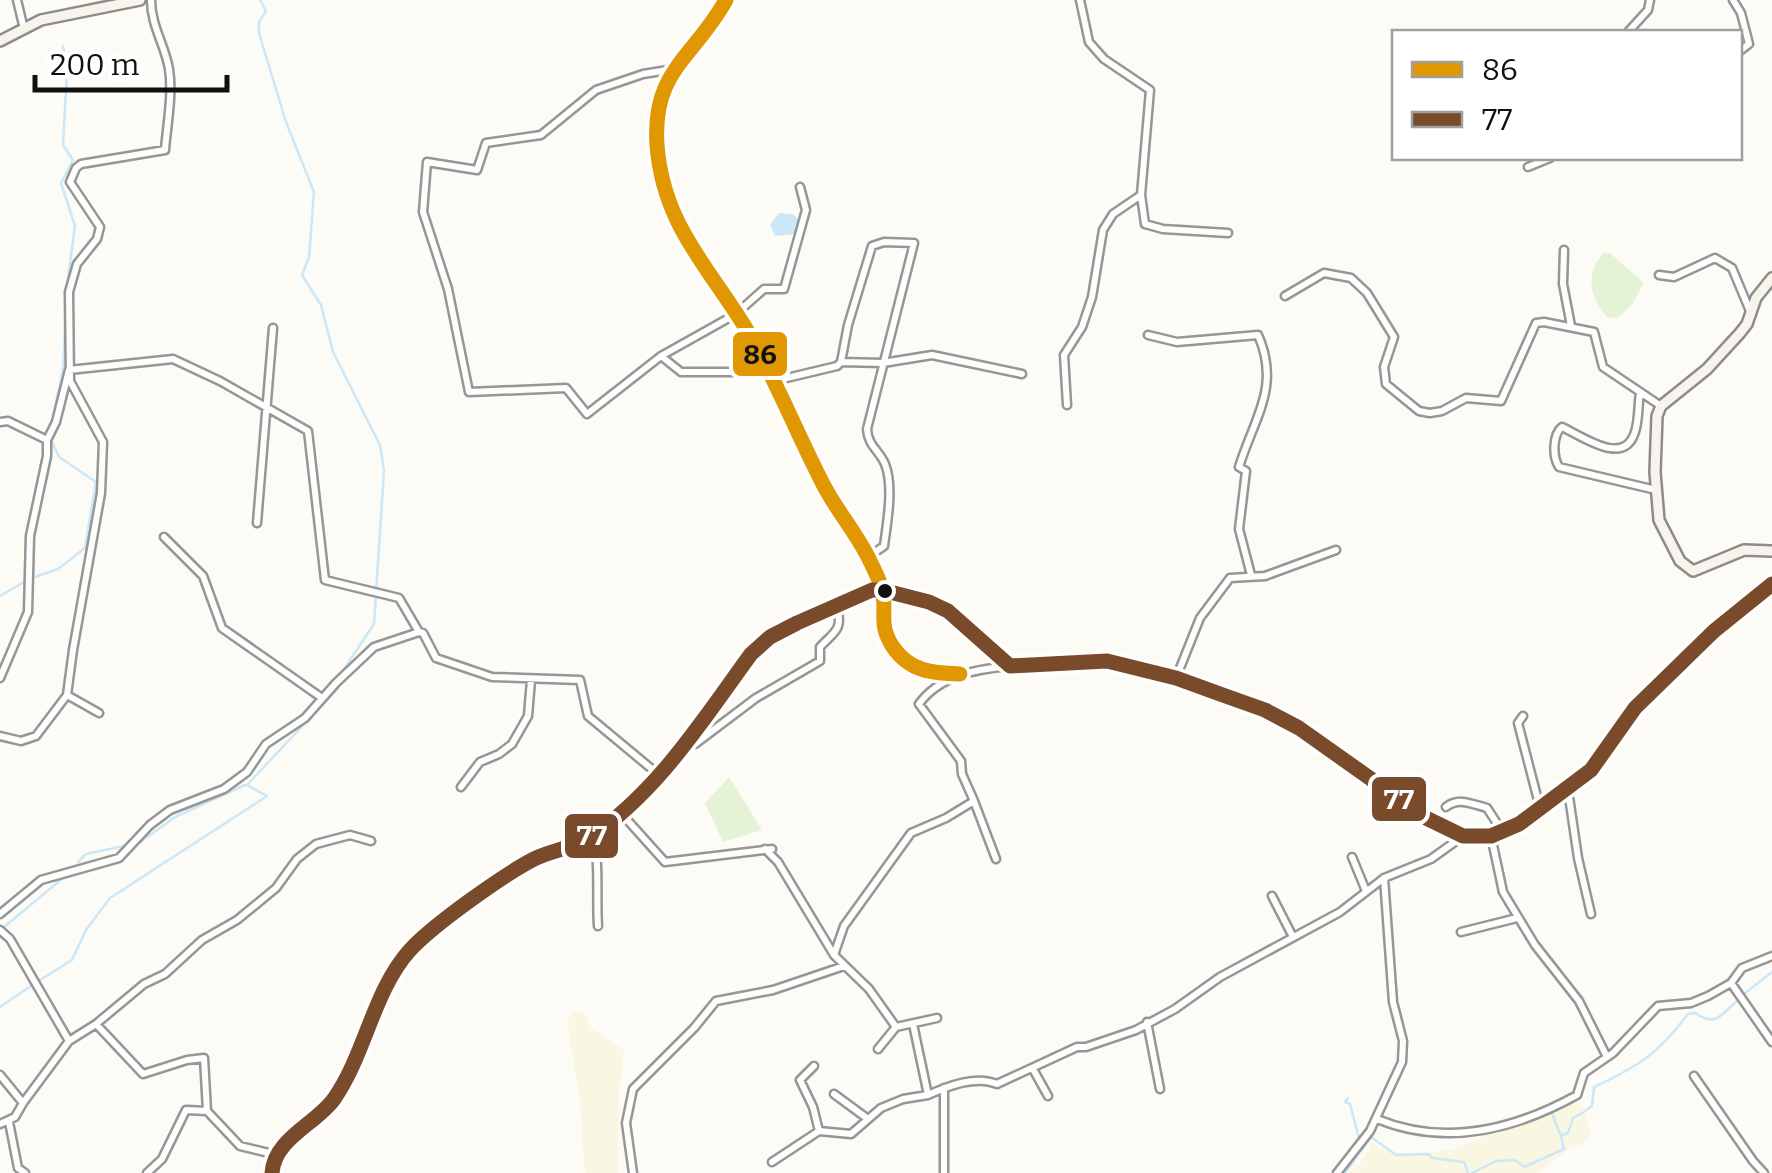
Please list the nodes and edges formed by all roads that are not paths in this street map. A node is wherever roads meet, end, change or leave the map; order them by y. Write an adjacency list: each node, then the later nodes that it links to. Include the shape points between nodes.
1 (17, 0): 8 (street)
2 (140, 0): 8 (main road)
3 (151, 0): 30 (street, via 170,74 165,150 82,164 71,177 100,232 69,292)
4 (726, 0): 12 (main road)
5 (1080, 0): 16 (street, via 1090,42 1150,90)
6 (1650, 0): 9 (street)
7 (1733, 0): 11 (street, via 1749,44)
8 (24, 29): 10 (main road)
9 (1630, 30)
10 (0, 41)
11 (1742, 49)
12 (674, 69): 23 (main road, via 657,116 672,208 683,238); 27 (street, via 596,90 541,135 486,144 477,170 427,162 422,212 448,289 469,392 566,388 587,414)
13 (1545, 160): 14 (street)
14 (1528, 167)
15 (800, 186): 23 (street, via 806,210 784,289 764,289)
16 (1141, 195): 17 (street, via 1145,224); 34 (street, via 1102,230 1092,297 1064,355)
17 (1228, 232)
18 (1564, 250): 24 (street)
19 (1658, 275): 22 (street, via 1674,277 1715,258 1732,268)
20 (1772, 278): 22 (main road)
21 (1285, 296): 24 (street, via 1324,273 1352,278 1394,337 1386,384 1430,414 1466,398 1500,401 1536,323)
22 (1750, 312): 35 (main road, via 1707,369)
23 (736, 314): 27 (street); 32 (main road)
24 (1571, 326): 33 (street, via 1594,332 1602,367)
25 (273, 328): 36 (street)
26 (1148, 335): 45 (street, via 1177,342 1258,335 1270,372 1239,467 1246,472 1239,529)
27 (661, 356): 32 (street, via 681,372)
28 (841, 362): 29 (street); 29 (street, via 872,246 914,243); 32 (street)
29 (883, 362): 31 (street, via 932,355); 44 (street, via 867,429 886,468 885,538)
30 (69, 370): 36 (street, via 173,358); 38 (street); 55 (street, via 102,442 103,460)
31 (1022, 374)
32 (772, 377): 44 (main road, via 824,487)
33 (1640, 392): 35 (street); 39 (street, via 1630,445 1610,448 1562,427 1555,461)
34 (1066, 404)
35 (1660, 406): 39 (main road)
36 (269, 408): 40 (street); 49 (street, via 308,431 326,580 399,598)
37 (0, 422): 38 (street)
38 (47, 440): 52 (street, via 30,536 28,612)
39 (1656, 490): 43 (main road, via 1663,532 1693,571 1744,550)
40 (257, 523)
41 (164, 537): 56 (street, via 203,576 222,628)
42 (1336, 550): 45 (street)
43 (1772, 551)
44 (868, 557): 47 (main road)
45 (1250, 576): 53 (street, via 1223,584 1200,618)
46 (1772, 584): 63 (main road, via 1634,708 1600,762)
47 (882, 590): 48 (main road); 50 (main road, via 948,611); 51 (street, via 881,615 894,649 921,671)
48 (836, 607): 60 (main road, via 760,645); 60 (street, via 841,624 820,647 820,661 695,744)
49 (420, 632): 54 (street, via 436,658 492,677); 56 (street, via 374,647)
50 (1011, 666): 51 (street); 53 (main road, via 1106,661)
51 (960, 674): 64 (street, via 924,696 919,707 961,761)
52 (0, 678)
53 (1176, 678): 70 (main road, via 1300,728 1426,818)
54 (531, 680): 61 (street, via 580,680 588,716); 62 (street, via 528,716 512,744 480,762)
55 (68, 695): 57 (street); 59 (street, via 30,740)
56 (322, 698): 78 (street, via 224,790 170,810 119,858 41,880)
57 (99, 713)
58 (1523, 716): 66 (street, via 1518,723)
59 (0, 736)
60 (686, 742): 61 (main road)
61 (659, 774): 67 (main road)
62 (461, 787)
63 (1568, 790): 66 (main road); 79 (street)
64 (974, 800): 74 (street); 85 (street, via 911,833 844,926)
65 (1446, 808): 68 (street, via 1464,801 1487,808)
66 (1540, 809): 68 (main road)
67 (621, 814): 69 (main road); 85 (street, via 664,862 768,849)
68 (1502, 831): 71 (main road)
69 (593, 835): 81 (street); 113 (main road, via 534,859 412,948 342,1086)
70 (1463, 836): 71 (main road); 75 (street, via 1431,859)
71 (1491, 836): 80 (street, via 1503,892)
72 (371, 841): 91 (street, via 350,835 316,844 260,902)
73 (1352, 857): 76 (street)
74 (996, 859)
75 (1384, 878): 76 (street); 110 (street, via 1393,1002 1403,1041 1402,1062)
76 (1366, 891): 84 (street)
77 (1272, 896): 84 (street)
78 (0, 914)
79 (1591, 914)
80 (1517, 918): 83 (street); 97 (street, via 1579,1001)
81 (598, 926)
82 (0, 930): 94 (street)
83 (1461, 932)
84 (1293, 937): 90 (street)
85 (834, 955): 87 (street)
86 (1772, 956): 88 (street, via 1742,968)
87 (844, 966): 93 (street, via 870,988); 118 (street, via 716,1000 633,1089 626,1123)
88 (1731, 983): 95 (street); 97 (street, via 1690,1003 1658,1006)
89 (937, 1018): 92 (street)
90 (1147, 1022): 99 (street); 103 (street)
91 (96, 1024): 94 (street); 108 (street, via 144,1074 204,1058)
92 (913, 1024): 93 (street); 105 (street)
93 (896, 1027): 96 (street)
94 (69, 1041): 107 (street)
95 (1772, 1042)
96 (878, 1049)
97 (1608, 1057): 110 (street, via 1584,1072 1577,1096 1516,1123 1434,1134)
98 (814, 1066): 112 (street, via 800,1080)
99 (1033, 1069): 102 (street, via 997,1084); 106 (street)
100 (0, 1074): 107 (street)
101 (1694, 1076): 121 (street)
102 (944, 1088): 105 (street); 119 (street)
103 (1160, 1090)
104 (834, 1094): 109 (street)
105 (928, 1095): 109 (street, via 892,1103)
106 (1048, 1096)
107 (23, 1103): 111 (street)
108 (207, 1111): 113 (street, via 240,1146); 116 (street, via 186,1110)
109 (868, 1119): 112 (street, via 851,1134)
110 (1377, 1119): 120 (street)
111 (4, 1123): 115 (street)
112 (819, 1131): 114 (street)
113 (277, 1155): 117 (main road)
114 (772, 1162)
115 (25, 1173)
116 (148, 1173)
117 (272, 1173)
118 (633, 1173)
119 (944, 1173)
120 (1338, 1173)
121 (1764, 1173)

